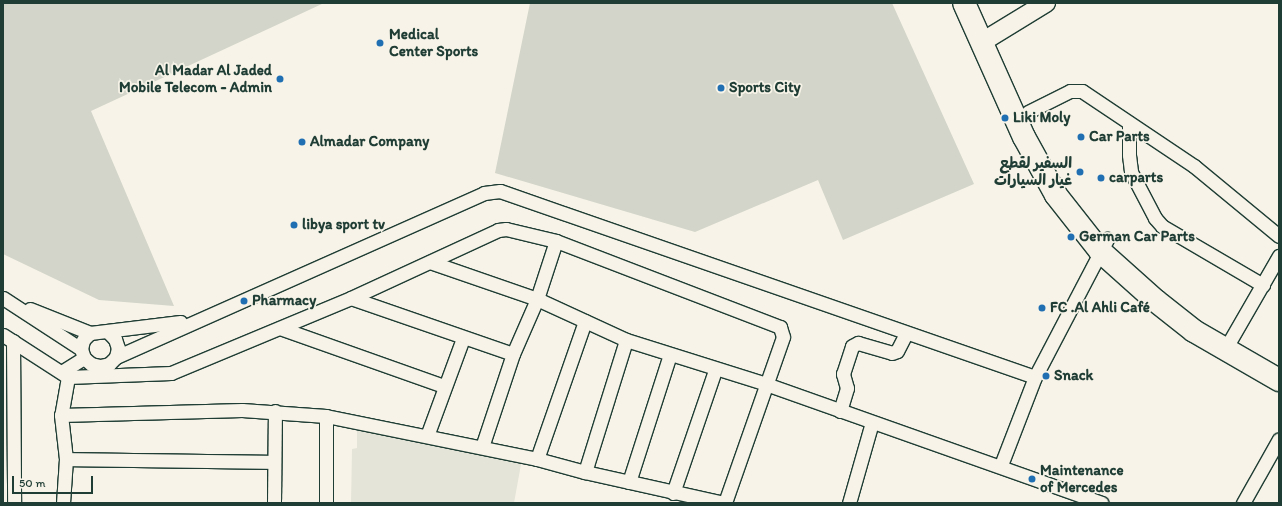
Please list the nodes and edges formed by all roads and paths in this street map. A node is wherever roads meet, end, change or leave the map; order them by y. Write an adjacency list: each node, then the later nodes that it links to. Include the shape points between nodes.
1 (964, 3): 4 (highway)
2 (979, 3): 4 (highway)
3 (1046, 3): 4 (street)
4 (988, 39): 5 (highway); 9 (highway, via 1024,138 1056,195)
5 (1028, 112): 6 (street, via 1076,90); 9 (highway, via 1051,161)
6 (1129, 123): 7 (street, via 1194,166); 12 (street, via 1130,168 1155,218 1162,226)
7 (1279, 236)
8 (556, 241): 11 (street, via 502,228); 15 (street); 38 (street, via 780,327 783,337)
9 (1103, 245): 25 (highway, via 1177,303); 36 (street); 37 (highway, via 1156,301 1194,330)
10 (1279, 256): 12 (street)
11 (430, 262): 14 (street); 15 (street)
12 (1263, 285): 25 (street)
13 (3, 298): 16 (street)
14 (351, 298): 19 (street); 24 (street)
15 (537, 298): 18 (street); 28 (street)
16 (15, 304): 21 (street); 27 (street)
17 (196, 319): 20 (street); 22 (street, via 484,193 500,191); 30 (street)
18 (585, 321): 26 (street); 48 (street)
19 (280, 328): 35 (street, via 171,373); 39 (street)
20 (108, 332): 21 (street, via 99,330); 30 (street, via 115,338 118,348)
21 (90, 333): 27 (street, via 83,340)
22 (906, 333): 36 (street); 41 (street, via 897,351 892,353 858,343 852,346 843,374 847,388)
23 (8, 338): 34 (street); 55 (street)
24 (463, 338): 28 (street); 39 (street)
25 (1231, 339): 32 (highway)
26 (626, 340): 29 (street); 52 (street)
27 (83, 353): 31 (street, via 91,364); 34 (street)
28 (513, 354): 47 (street)
29 (670, 354): 33 (street); 53 (street)
30 (116, 357): 31 (street, via 109,364)
31 (100, 366): 35 (street)
32 (1279, 366)
33 (715, 370): 38 (street); 54 (street)
34 (65, 374): 35 (street); 42 (street)
35 (123, 375)
36 (1035, 377): 51 (street)
37 (1279, 380)
38 (766, 384): 41 (street); 59 (street)
39 (444, 386): 45 (street)
40 (275, 411): 42 (street); 43 (street); 50 (street)
41 (840, 411): 44 (street)
42 (61, 415): 49 (street)
43 (326, 416): 45 (street); 58 (street)
44 (872, 422): 51 (street); 60 (street)
45 (427, 436): 47 (street)
46 (1279, 439): 62 (street)
47 (482, 447): 48 (street)
48 (536, 458): 52 (street)
49 (66, 459): 50 (street); 56 (street)
50 (274, 462): 57 (street)
51 (1001, 465): 61 (street)
52 (585, 472): 53 (street)
53 (629, 482): 54 (street)
54 (673, 493): 59 (street)
55 (14, 503)
56 (63, 503)
57 (274, 503)
58 (326, 503)
59 (724, 503)
60 (849, 503)
61 (1102, 503)
62 (1243, 503)

